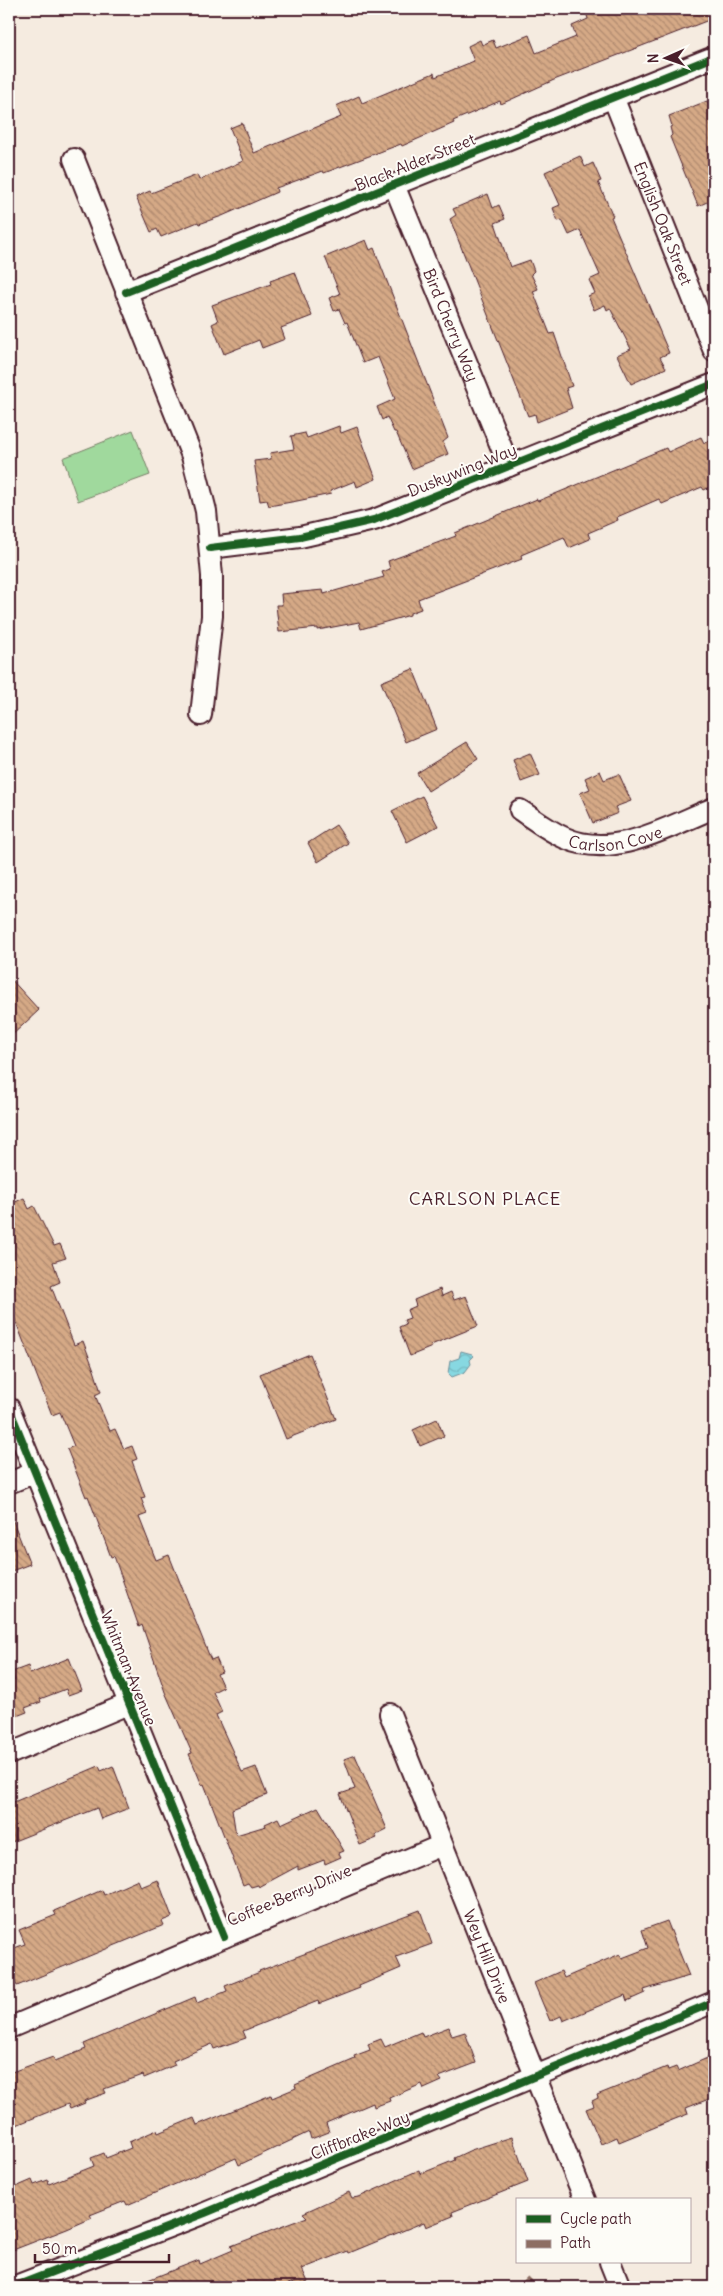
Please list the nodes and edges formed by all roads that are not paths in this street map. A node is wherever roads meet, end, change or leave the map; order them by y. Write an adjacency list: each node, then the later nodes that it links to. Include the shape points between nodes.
1 (714, 57): 2 (street, Black Alder Street)
2 (613, 97): 4 (street, Black Alder Street); 6 (street, English Oak Street)
3 (74, 159): 5 (street)
4 (394, 185): 5 (street, Black Alder Street); 8 (street, Bird Cherry Way)
5 (126, 292): 9 (street, via 192,456 206,511)
6 (714, 351)
7 (714, 384): 8 (street, Duskywing Way)
8 (509, 466): 9 (street, Duskywing Way, via 374,520 309,536)
9 (210, 548): 10 (street, via 212,616)
10 (201, 716)
11 (714, 808): 12 (street, Carlson Cove, via 616,845 586,845 566,839)
12 (520, 810)
13 (9, 1408): 14 (street, Whitman Avenue)
14 (36, 1472): 15 (street); 16 (street, Whitman Avenue)
15 (9, 1483)
16 (128, 1704): 18 (street); 20 (street, Whitman Avenue)
17 (390, 1714): 19 (street, Wey Hill Drive)
18 (9, 1754)
19 (442, 1845): 20 (street, Coffee Berry Drive); 23 (street, Wey Hill Drive)
20 (224, 1937): 22 (street, Coffee Berry Drive)
21 (714, 2002): 23 (street, Cliffbrake Way)
22 (9, 2028)
23 (536, 2077): 24 (street, Wey Hill Drive); 26 (street, Cliffbrake Way, via 205,2213)
24 (584, 2198)
25 (611, 2264): 27 (street)
26 (13, 2287)
27 (620, 2287)

